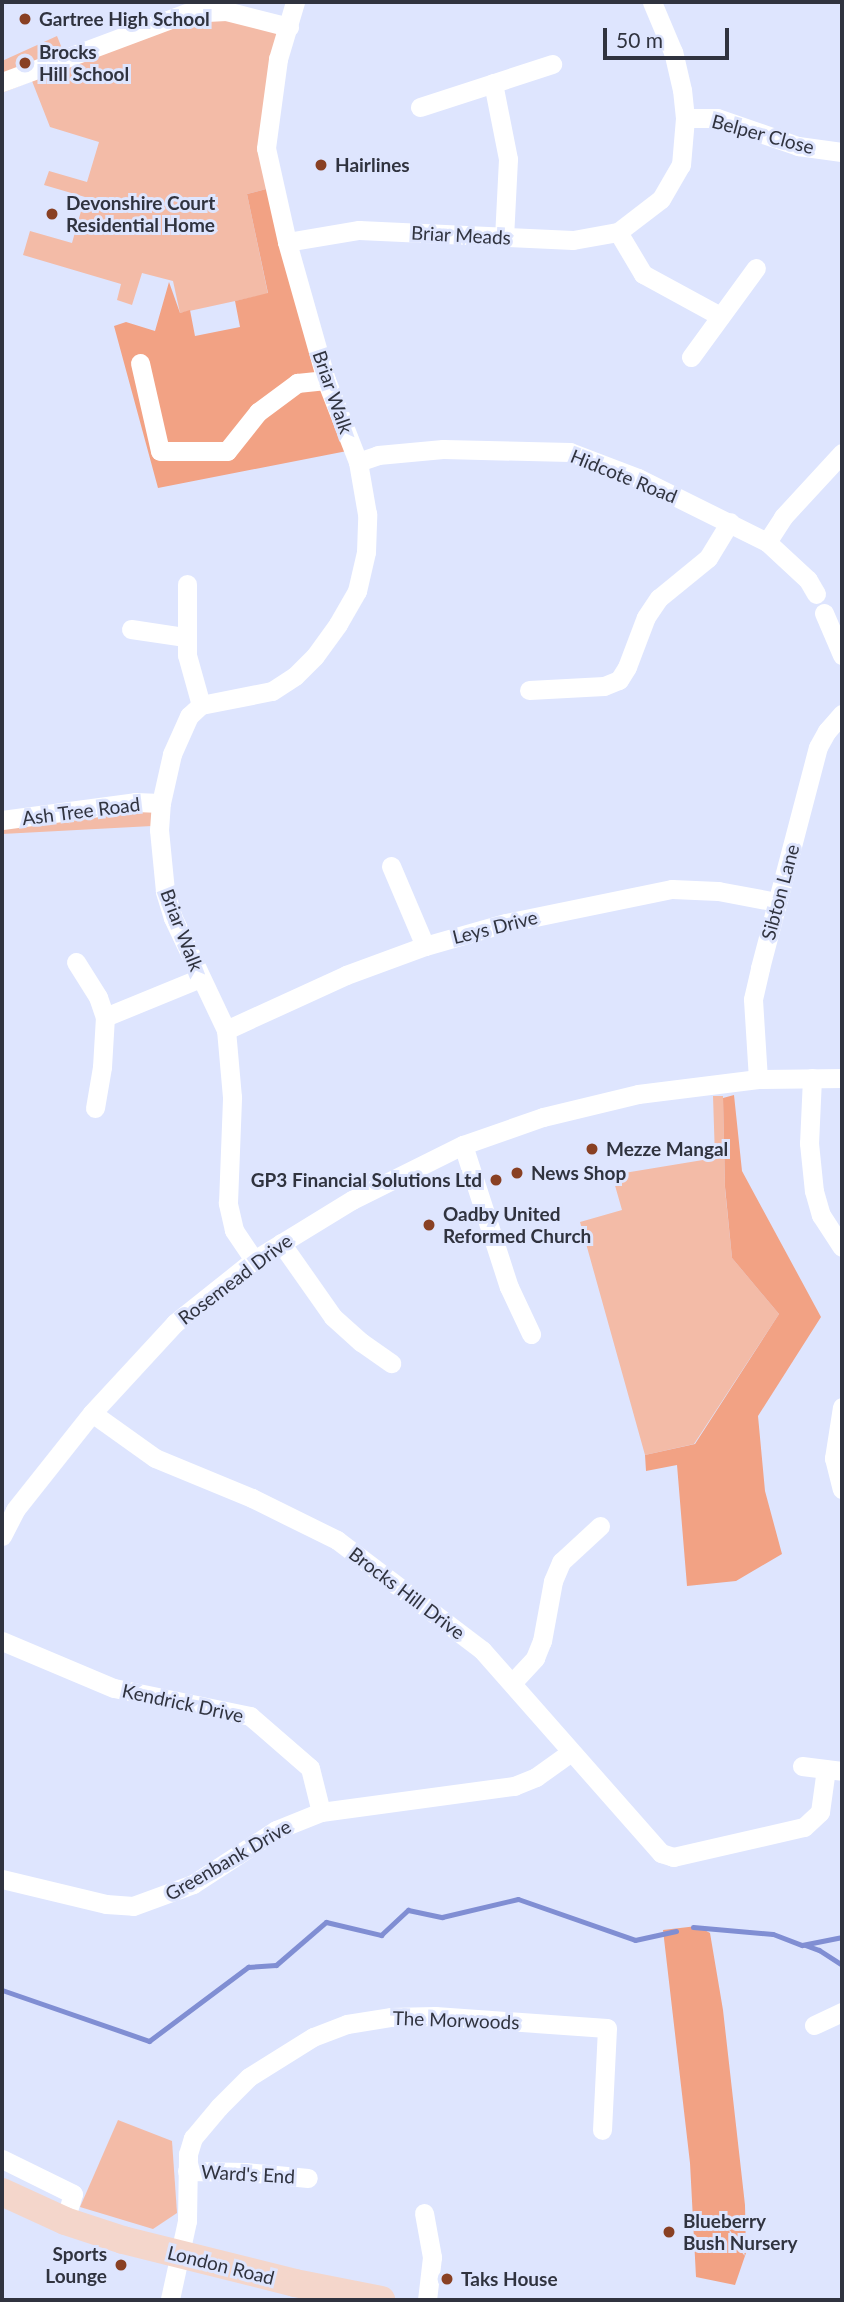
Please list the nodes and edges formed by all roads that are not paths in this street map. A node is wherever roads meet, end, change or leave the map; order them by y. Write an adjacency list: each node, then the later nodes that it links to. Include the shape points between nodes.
1 (295, 2): 3 (street)
2 (652, 2): 8 (street, Briar Meads, via 679,71)
3 (289, 27): 5 (street, via 226,12 187,13); 12 (street, via 278,59 266,148)
4 (552, 64): 6 (street)
5 (2, 82)
6 (493, 83): 7 (street); 11 (street, via 508,159)
7 (420, 107)
8 (684, 118): 9 (street, Belper Close, via 717,118 798,146); 10 (street, Briar Meads, via 681,165 661,199)
9 (842, 152)
10 (618, 232): 11 (street, Briar Meads, via 573,240); 14 (street, via 642,274)
11 (503, 237): 12 (street, Briar Meads, via 359,230)
12 (286, 242): 17 (street, Briar Walk)
13 (756, 268): 14 (street)
14 (720, 316): 15 (street)
15 (691, 357)
16 (140, 363): 17 (street, via 160,451 227,451 258,412 297,383)
17 (326, 380): 19 (street, Briar Walk)
18 (842, 453): 21 (street, via 783,517)
19 (358, 462): 20 (street, Hidcote Road, via 378,455 443,449 570,452); 29 (street, Briar Walk, via 367,514 366,552 357,591 338,624 295,676 272,691)
20 (730, 522): 21 (street, Hidcote Road); 28 (street, via 708,558 659,598 619,680 604,686)
21 (767, 542): 23 (street, Hidcote Road, via 808,580)
22 (187, 584): 26 (street)
23 (816, 594)
24 (824, 613): 27 (street)
25 (131, 629): 26 (street)
26 (186, 637): 29 (street, via 190,672)
27 (842, 655)
28 (529, 690)
29 (201, 705): 31 (street, Briar Walk, via 180,730)
30 (842, 714): 34 (street, Sibton Lane, via 818,747)
31 (161, 803): 32 (street, Ash Tree Road, via 135,802); 37 (street, Briar Walk, via 164,891)
32 (2, 821)
33 (391, 866): 35 (street)
34 (777, 902): 35 (street, Leys Drive, via 694,888 647,892); 42 (street, Sibton Lane, via 753,999)
35 (425, 946): 39 (street, Leys Drive, via 346,975)
36 (76, 962): 38 (street)
37 (200, 978): 38 (street); 39 (street, Briar Walk)
38 (105, 1017): 43 (street)
39 (226, 1030): 47 (street, Briar Walk, via 232,1097 228,1203 234,1230)
40 (812, 1078): 41 (street, Rosemead Drive); 42 (street, Rosemead Drive); 46 (street, via 809,1143 814,1191 821,1215)
41 (842, 1078)
42 (758, 1079): 44 (street, Rosemead Drive, via 638,1094 543,1117)
43 (95, 1108)
44 (463, 1145): 45 (street, Rosemead Drive, via 352,1200); 48 (street, via 509,1287)
45 (281, 1243): 47 (street, Rosemead Drive); 49 (street, via 333,1317)
46 (842, 1247)
47 (254, 1260): 51 (street, Rosemead Drive, via 175,1323)
48 (531, 1334)
49 (391, 1363)
50 (842, 1407): 52 (street, via 834,1458)
51 (92, 1413): 54 (street, Rosemead Drive, via 15,1510); 56 (street, Brocks Hill Drive, via 155,1458 337,1540 482,1650)
52 (842, 1489)
53 (600, 1526): 56 (street, via 561,1562 542,1641 535,1658)
54 (2, 1536)
55 (2, 1641): 60 (street, Kendrick Drive, via 114,1688 250,1716 310,1768)
56 (512, 1683): 57 (street, Brocks Hill Drive)
57 (571, 1752): 59 (street, Brocks Hill Drive, via 662,1853 673,1857 803,1827 820,1812); 60 (street, Greenbank Drive, via 536,1777 514,1786)
58 (802, 1766): 59 (street)
59 (834, 1770)
60 (321, 1812): 61 (street, Greenbank Drive, via 276,1830 193,1884 133,1906)
61 (2, 1879)
62 (842, 2012): 63 (street)
63 (814, 2025)
64 (602, 2130): 66 (street, The Morwoods, via 607,2028 391,2017 347,2024 313,2037 249,2077 193,2138)
65 (2, 2159): 70 (street, via 73,2194)
66 (187, 2171): 67 (street, Ward's End); 71 (street, The Morwoods, via 187,2221)
67 (308, 2178)
68 (2, 2192): 70 (main road, London Road)
69 (425, 2213): 75 (street, via 432,2257)
70 (65, 2221): 71 (main road, London Road)
71 (179, 2255): 72 (main road, London Road); 73 (street, The Morwoods)
72 (294, 2292): 74 (main road, London Road)
73 (170, 2299)
74 (381, 2300)
75 (427, 2300)

